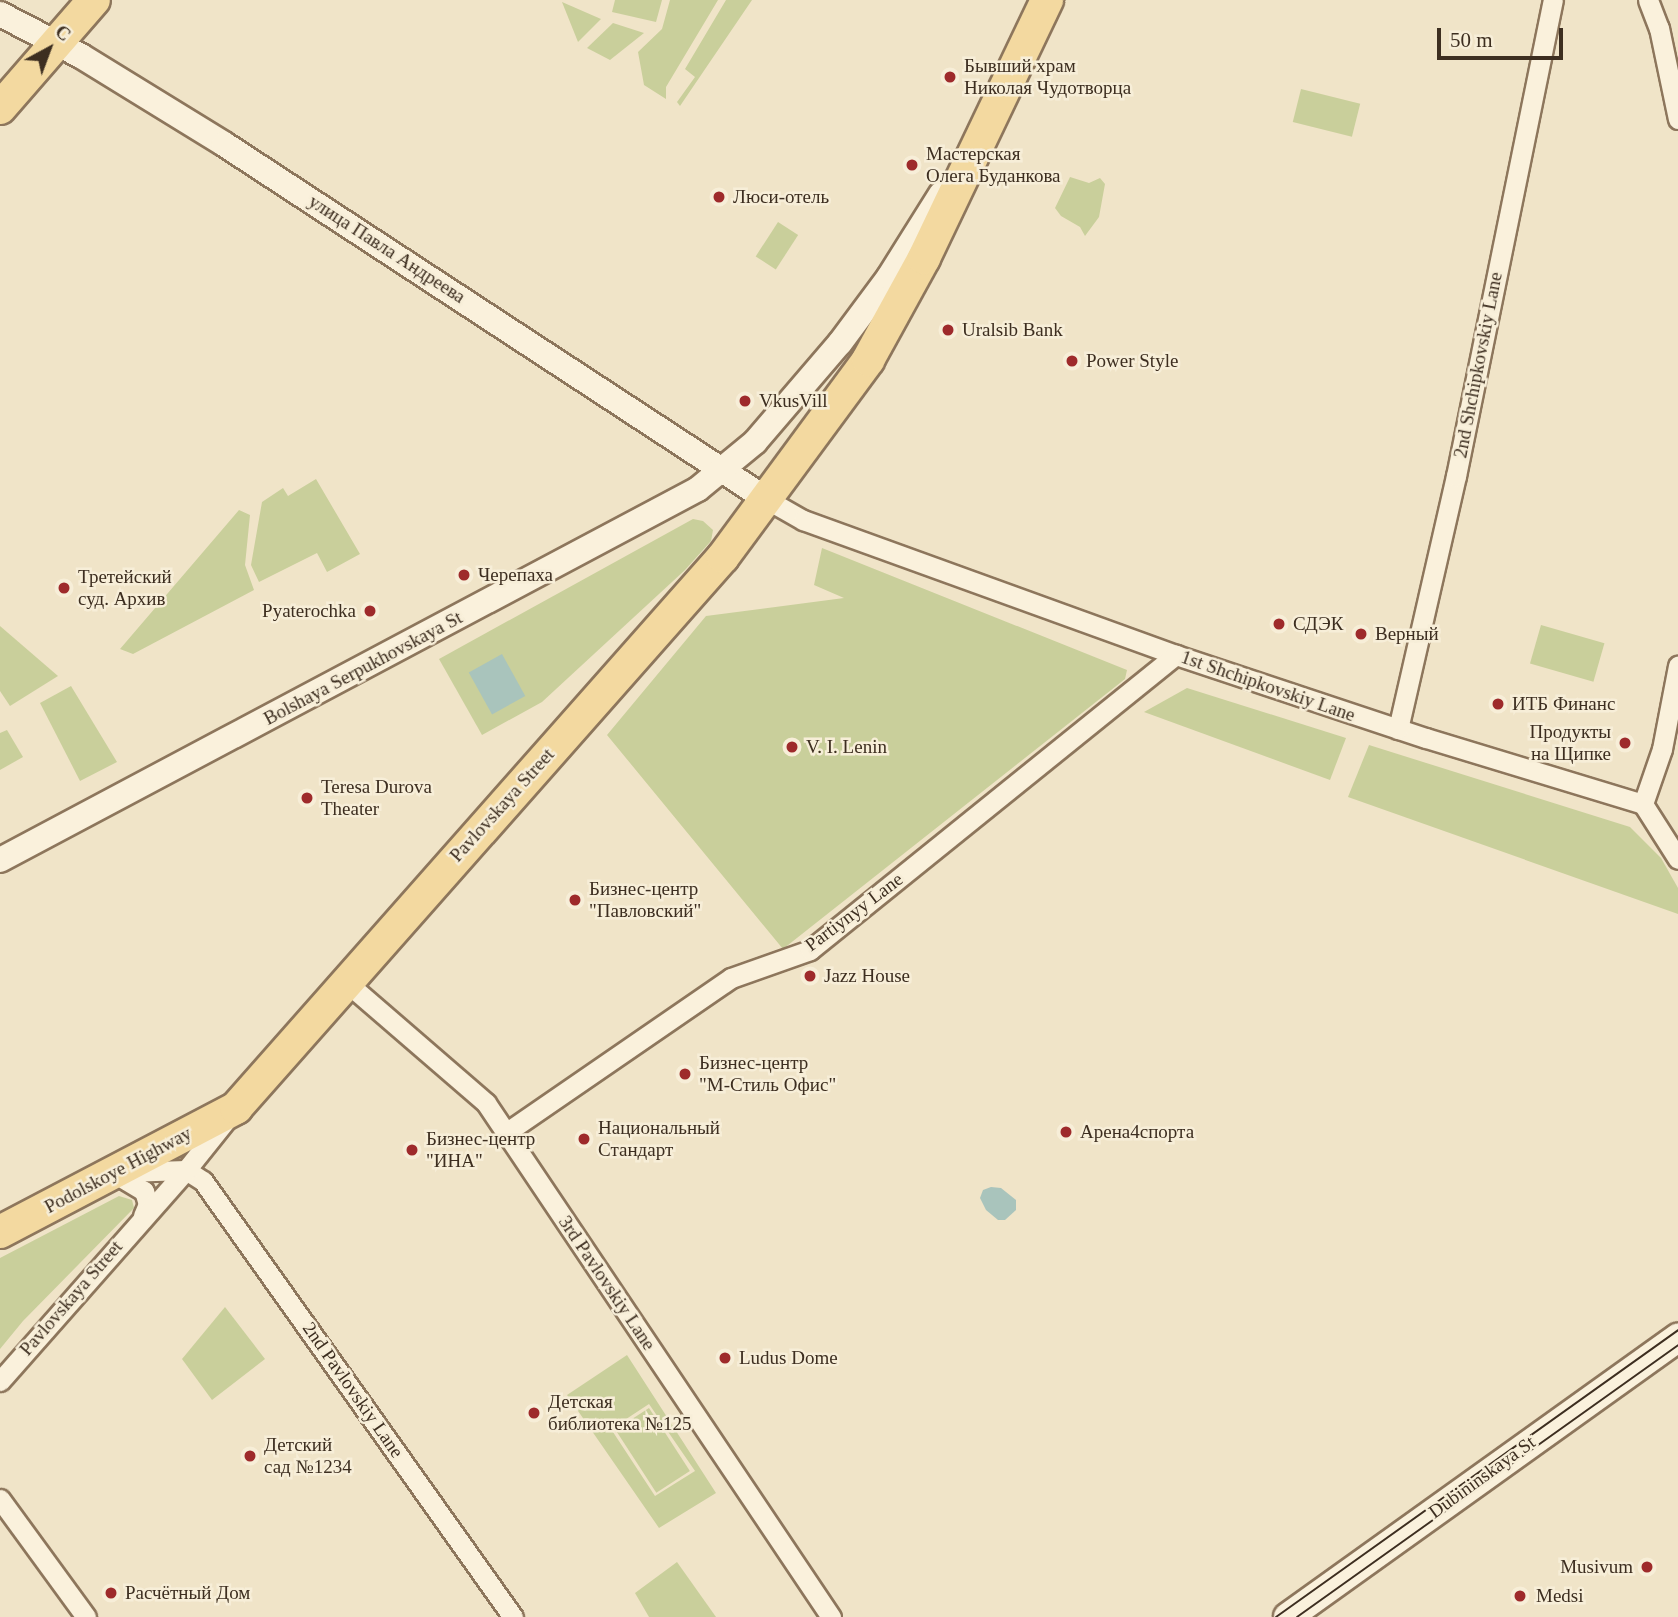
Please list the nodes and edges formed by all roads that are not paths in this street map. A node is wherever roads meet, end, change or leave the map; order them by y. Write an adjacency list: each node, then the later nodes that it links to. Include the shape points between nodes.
1 (94, 0): 6 (main road)
2 (1047, 0): 7 (main road, Pavlovskaya Street)
3 (1553, 0): 14 (street, 2nd Shchipkovskiy Lane, via 1456,476)
4 (1648, 0): 9 (street, via 1659,28)
5 (0, 15): 6 (street, улица Павла Андреева)
6 (57, 44): 8 (main road); 10 (street, улица Павла Андреева, via 234,150)
7 (1008, 83): 10 (street, Bolshaya Serpukhovskaya St, via 881,288 798,394); 11 (main road, Pavlovskaya Street, via 924,258 868,360)
8 (0, 108)
9 (1678, 119)
10 (723, 470): 11 (street, улица Павла Андреева); 17 (street, Bolshaya Serpukhovskaya St, via 668,506)
11 (766, 499): 12 (street, 1st Shchipkovskiy Lane, via 810,523); 18 (main road, Pavlovskaya Street, via 718,562)
12 (1176, 655): 14 (street, 1st Shchipkovskiy Lane); 20 (street, Partiynyy Lane, via 810,950 730,978)
13 (1678, 666): 15 (street, via 1662,749)
14 (1398, 729): 15 (street, 1st Shchipkovskiy Lane)
15 (1643, 804): 16 (street)
16 (1678, 859)
17 (0, 860)
18 (346, 982): 19 (main road, Pavlovskaya Street); 20 (street, 3rd Pavlovskiy Lane, via 486,1103)
19 (236, 1108): 21 (street, Pavlovskaya Street); 22 (main road, Podolskoye Highway)
20 (507, 1132): 30 (street, 3rd Pavlovskiy Lane)
21 (186, 1170): 22 (street); 23 (street, Pavlovskaya Street); 29 (street, 2nd Pavlovskiy Lane, via 203,1181)
22 (114, 1173): 23 (street, via 144,1191 148,1204); 24 (main road, Podolskoye Highway)
23 (143, 1216): 26 (street, Pavlovskaya Street)
24 (0, 1231)
25 (1678, 1338): 31 (main road, Dubininskaya St)
26 (0, 1381)
27 (0, 1499): 28 (street)
28 (86, 1617)
29 (513, 1617)
30 (831, 1617)
31 (1288, 1617)

